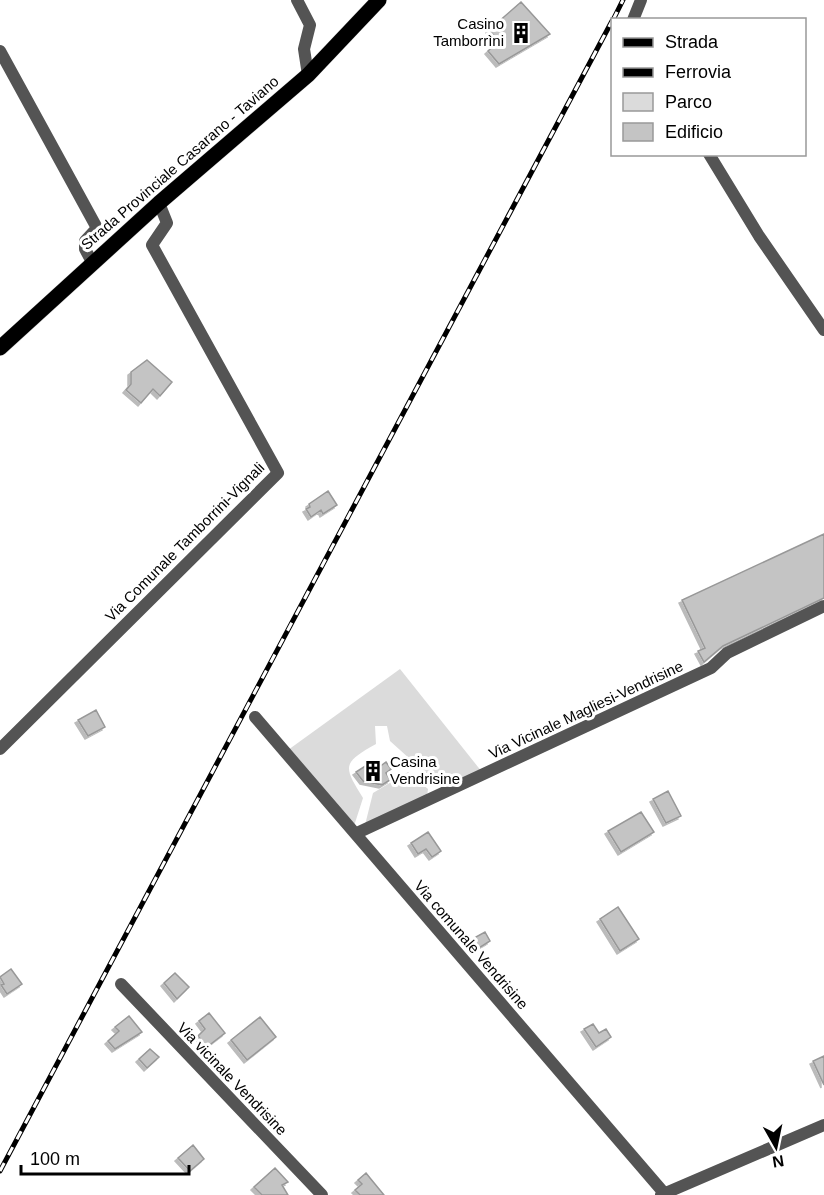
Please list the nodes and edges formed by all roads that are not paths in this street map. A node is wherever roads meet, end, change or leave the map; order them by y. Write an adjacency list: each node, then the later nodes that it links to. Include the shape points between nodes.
1 (297, 0): 6 (street, via 310,25 304,49)
2 (379, 0): 6 (main road, Strada Provinciale Casarano - Taviano)
3 (641, 0): 4 (street)
4 (633, 18)
5 (0, 51): 9 (street, via 97,228 85,241)
6 (308, 75): 8 (main road, Strada Provinciale Casarano - Taviano)
7 (710, 156): 10 (street)
8 (159, 203): 9 (main road, Strada Provinciale Casarano - Taviano); 14 (street, Via Comunale Tamborrini-Vignali, via 167,224 152,245 278,473)
9 (93, 264): 11 (main road, Strada Provinciale Casarano - Taviano)
10 (824, 330)
11 (0, 348)
12 (824, 606): 15 (street, Via Vicinale Magliesi-Vendrisine, via 727,653 711,668)
13 (255, 717): 15 (street, Via comunale Vendrisine)
14 (0, 749)
15 (357, 833): 18 (street, Via comunale Vendrisine)
16 (121, 984): 19 (street, Via vicinale Vendrisine)
17 (824, 1125): 18 (street)
18 (663, 1194)
19 (322, 1195)

